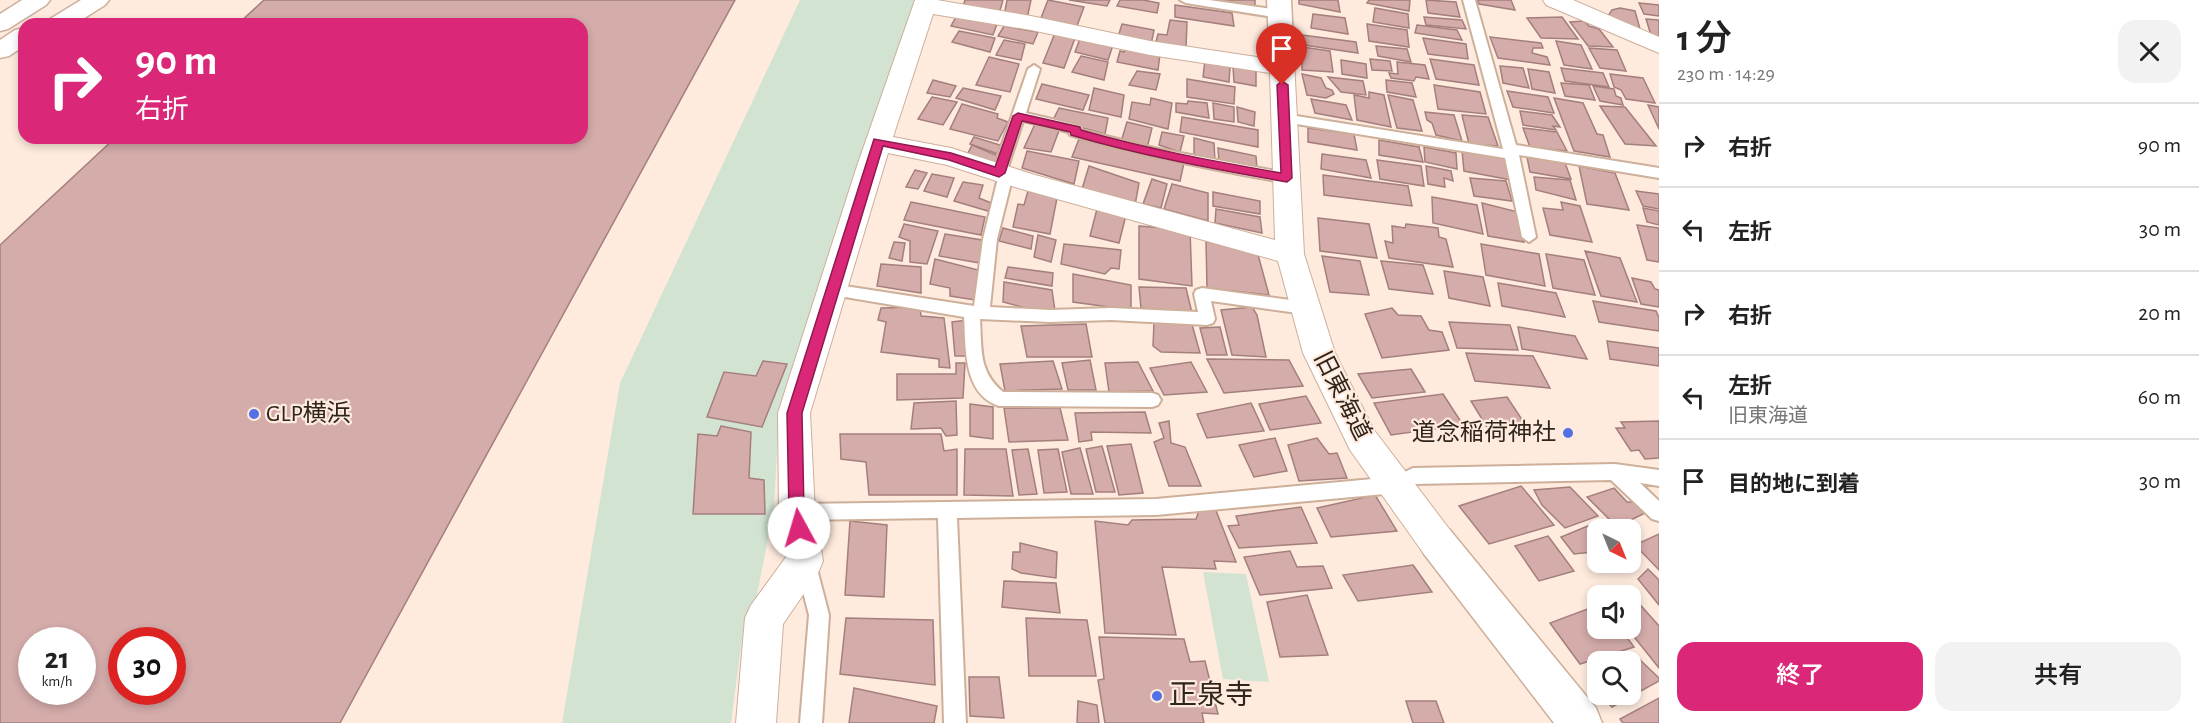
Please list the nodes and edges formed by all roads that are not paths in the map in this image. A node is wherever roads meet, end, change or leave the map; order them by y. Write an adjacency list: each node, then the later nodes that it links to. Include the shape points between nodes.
1 (10, 0): 9 (main road)
2 (38, 0): 12 (main road)
3 (79, 0): 10 (main road)
4 (97, 0): 11 (main road)
5 (1186, 0): 13 (lane)
6 (1469, 0): 23 (lane)
7 (1554, 0): 15 (street)
8 (925, 3): 13 (street, via 1150,48); 22 (street)
9 (0, 7)
10 (51, 18)
11 (68, 18)
12 (0, 24)
13 (1280, 31): 21 (street, 旧東海道)
14 (18, 39): 17 (main road)
15 (1659, 46)
16 (18, 49): 18 (main road)
17 (0, 51)
18 (0, 60)
19 (1034, 69): 20 (lane)
20 (1018, 116): 25 (lane); 26 (lane, via 1190,161)
21 (1284, 118): 23 (lane); 26 (street, 旧東海道)
22 (878, 142): 25 (street, via 951,157); 29 (street)
23 (1511, 152): 24 (lane); 27 (lane)
24 (1659, 173)
25 (1003, 174): 28 (street); 31 (lane)
26 (1287, 178): 28 (street, 旧東海道)
27 (1529, 237)
28 (1290, 254): 30 (street, 旧東海道)
29 (832, 290): 31 (lane); 37 (street, via 794,413)
30 (1305, 308): 31 (lane, via 1202,294 1207,319); 35 (street, 旧東海道, via 1318,354 1362,440)
31 (976, 312): 32 (lane, via 975,365 983,386 999,399)
32 (1152, 400)
33 (1615, 472): 34 (lane); 35 (lane, via 1413,476); 38 (lane)
34 (1659, 478)
35 (1396, 486): 36 (lane, via 1156,507); 39 (street, 旧東海道)
36 (947, 509): 37 (lane); 43 (lane)
37 (797, 512): 40 (street)
38 (1659, 513)
39 (1437, 542): 44 (main road, 旧東海道)
40 (805, 561): 41 (street, via 764,618); 42 (lane, via 819,615)
41 (756, 723)
42 (811, 723)
43 (955, 723)
44 (1581, 723)

